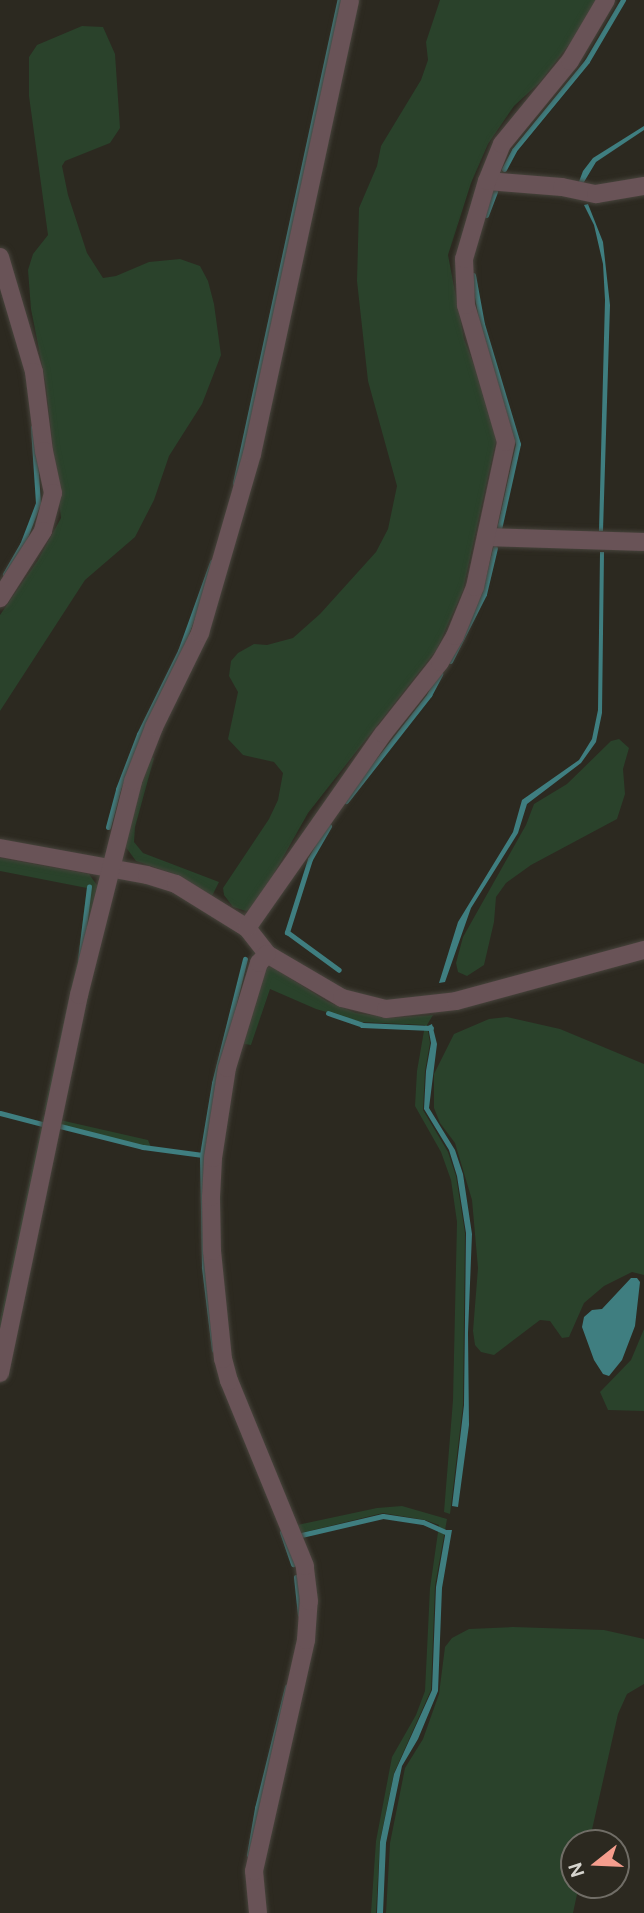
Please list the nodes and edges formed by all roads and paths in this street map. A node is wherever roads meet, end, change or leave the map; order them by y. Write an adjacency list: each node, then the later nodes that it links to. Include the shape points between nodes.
1 (349, 0): 10 (street, via 236,516 200,633 132,781)
2 (606, 0): 3 (street, via 570,61 502,145)
3 (487, 181): 4 (street, via 596,194); 6 (street, via 462,273 476,344 506,442)
4 (644, 186)
5 (0, 257): 8 (street, via 34,372 53,493 43,531)
6 (486, 537): 7 (street); 11 (street, via 475,587 440,662 383,734)
7 (644, 542)
8 (0, 598)
9 (0, 848): 10 (street)
10 (111, 868): 11 (street, via 176,884); 14 (street, via 79,995)
11 (247, 928): 13 (street)
12 (644, 950): 13 (street, via 456,1001 386,1010 342,998)
13 (267, 954): 15 (street, via 259,963 227,1068 211,1197 223,1359 305,1566 309,1601 306,1640 254,1871)
14 (0, 1373)
15 (258, 1913)

